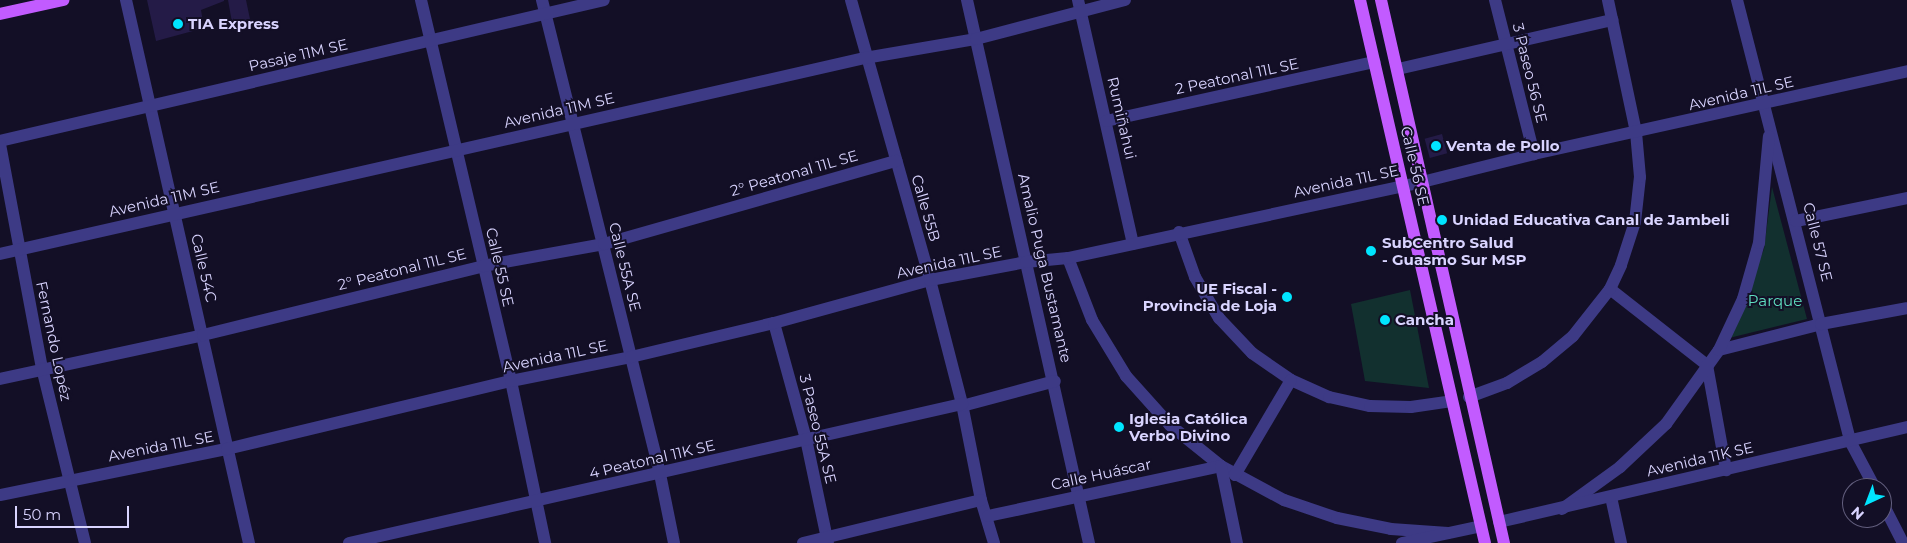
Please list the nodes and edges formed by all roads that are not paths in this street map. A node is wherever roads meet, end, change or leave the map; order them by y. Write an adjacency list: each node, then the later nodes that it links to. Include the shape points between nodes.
1 (64, 0): 15 (main road)
2 (126, 0): 26 (street, Calle 54C)
3 (422, 0): 19 (street, Calle 55 SE)
4 (542, 0): 16 (street, Calle 55A SE)
5 (604, 0): 16 (street, Pasaje 11M SE)
6 (851, 0): 21 (street, Calle 55B)
7 (967, 0): 18 (street, Amalio Puga Bustamante)
8 (1125, 0): 14 (street, Avenida 11M SE)
9 (1360, 0): 22 (main road, Calle 56 SE)
10 (1382, 0): 23 (main road, Calle 56 SE)
11 (1495, 0): 20 (street, 3 Paseo 56 SE)
12 (1608, 0): 17 (street)
13 (1737, 0): 25 (street, Calle 57 SE)
14 (1080, 5): 18 (street, Avenida 11M SE); 27 (street, Rumiñahui)
15 (0, 14)
16 (545, 14): 19 (street, Pasaje 11M SE); 28 (street, Calle 55A SE)
17 (1612, 20): 20 (street); 30 (street)
18 (976, 39): 21 (street, Avenida 11M SE); 46 (street, Amalio Puga Bustamante)
19 (431, 41): 26 (street, Pasaje 11M SE); 32 (street, Calle 55 SE)
20 (1506, 42): 23 (street); 33 (street, 3 Paseo 56 SE)
21 (865, 58): 28 (street, Avenida 11M SE); 34 (street, Calle 55B)
22 (1375, 62): 27 (street, 2 Peatonal 11L SE); 36 (main road, Calle 56 SE)
23 (1398, 69): 35 (main road, Calle 56 SE)
24 (1907, 71): 25 (street, Avenida 11L SE)
25 (1764, 105): 29 (street, Calle 57 SE); 30 (street, Avenida 11L SE)
26 (151, 106): 31 (street, Pasaje 11M SE); 38 (street, Calle 54C)
27 (1106, 121): 42 (street, Rumiñahui)
28 (571, 124): 32 (street, Avenida 11M SE); 41 (street, Calle 55A SE)
29 (1770, 125): 39 (street, Calle 57 SE); 54 (street, via 1759,243 1743,298)
30 (1636, 132): 33 (street, Avenida 11L SE); 49 (street, via 1640,177 1635,222)
31 (0, 143): 43 (street, Fernando Lopéz)
32 (455, 150): 38 (street, Avenida 11M SE); 47 (street, Calle 55 SE)
33 (1534, 154): 35 (street, Avenida 11L SE)
34 (896, 161): 41 (street, 2° Peatonal 11L SE); 48 (street, Calle 55B)
35 (1422, 182): 36 (street, Avenida 11L SE); 62 (main road, Calle 56 SE)
36 (1402, 186): 40 (street, Avenida 11L SE); 63 (main road, Calle 56 SE)
37 (1907, 198): 39 (street)
38 (175, 213): 43 (street, Avenida 11M SE); 53 (street, Calle 54C)
39 (1796, 221): 52 (street, Calle 57 SE)
40 (1179, 232): 42 (street, Avenida 11L SE); 59 (street, via 1195,277 1219,318 1252,353)
41 (604, 244): 47 (street, 2° Peatonal 11L SE); 55 (street, Calle 55A SE)
42 (1133, 244): 45 (street, Avenida 11L SE)
43 (18, 250): 44 (street, Avenida 11M SE); 57 (street, Fernando Lopéz)
44 (0, 254)
45 (1068, 258): 46 (street, Avenida 11L SE); 69 (street, via 1092,320 1126,376 1170,425)
46 (1026, 262): 48 (street, Avenida 11L SE); 61 (street, Amalio Puga Bustamante)
47 (483, 266): 53 (street, 2° Peatonal 11L SE); 60 (street, Calle 55 SE)
48 (930, 280): 51 (street, Avenida 11L SE); 64 (street, Calle 55B)
49 (1610, 289): 56 (street); 62 (street, via 1573,336 1542,362 1507,383)
50 (1907, 308): 52 (street)
51 (774, 323): 55 (street, Avenida 11L SE); 66 (street, 3 Paseo 55A SE)
52 (1821, 324): 54 (street); 67 (street, Calle 57 SE)
53 (203, 335): 57 (street, 2° Peatonal 11L SE); 68 (street, Calle 54C)
54 (1719, 350): 56 (street)
55 (631, 357): 60 (street, Avenida 11L SE); 71 (street, Calle 55A SE)
56 (1706, 365): 70 (street); 80 (street, via 1666,424 1620,467)
57 (42, 368): 58 (street, 2° Peatonal 11L SE); 74 (street, Fernando Lopéz)
58 (0, 379)
59 (1291, 380): 63 (street, via 1329,397 1370,406 1411,407); 72 (street)
60 (511, 381): 68 (street, Avenida 11L SE); 79 (street, Calle 55 SE)
61 (1054, 381): 64 (street, 4 Peatonal 11K SE); 76 (street, Amalio Puga Bustamante)
62 (1469, 397): 82 (main road, Calle 56 SE)
63 (1452, 401): 84 (main road, Calle 56 SE)
64 (962, 405): 66 (street, 4 Peatonal 11K SE); 78 (street, Calle 55B)
65 (1907, 427): 67 (street, Avenida 11K SE)
66 (806, 439): 71 (street, 4 Peatonal 11K SE); 86 (street, 3 Paseo 55A SE)
67 (1850, 441): 70 (street, Avenida 11K SE); 73 (street, Calle 57 SE)
68 (227, 449): 74 (street, Avenida 11L SE); 89 (street, Calle 54C)
69 (1221, 466): 72 (street); 76 (street, Calle Huáscar); 96 (street)
70 (1726, 470): 77 (street, Avenida 11K SE)
71 (660, 474): 79 (street, 4 Peatonal 11K SE); 92 (street, Calle 55A SE)
72 (1235, 475): 85 (street, via 1284,500 1337,518 1391,529)
73 (1870, 478)
74 (68, 480): 75 (street, Avenida 11L SE); 88 (street, Fernando Lopéz)
75 (0, 495)
76 (1079, 495): 81 (street, Calle Huáscar); 95 (street, Amalio Puga Bustamante)
77 (1611, 497): 80 (street, Avenida 11K SE); 100 (street)
78 (981, 500): 81 (street, Calle 55B); 86 (street)
79 (535, 501): 87 (street, 4 Peatonal 11K SE); 91 (street, Calle 55 SE)
80 (1562, 509): 82 (street, Avenida 11K SE)
81 (988, 516): 94 (street, Calle 55B)
82 (1499, 522): 99 (main road, Calle 56 SE)
83 (1892, 522): 101 (street)
84 (1481, 526): 85 (street); 98 (main road, Calle 56 SE)
85 (1448, 533): 97 (street)
86 (827, 540): 93 (street)
87 (369, 541): 90 (street, 4 Peatonal 11K SE)
88 (85, 543)
89 (249, 543)
90 (349, 543)
91 (545, 543)
92 (674, 543)
93 (803, 543)
94 (994, 543)
95 (1089, 543)
96 (1237, 543)
97 (1402, 543)
98 (1485, 543)
99 (1504, 543)
100 (1621, 543)
101 (1903, 543)

